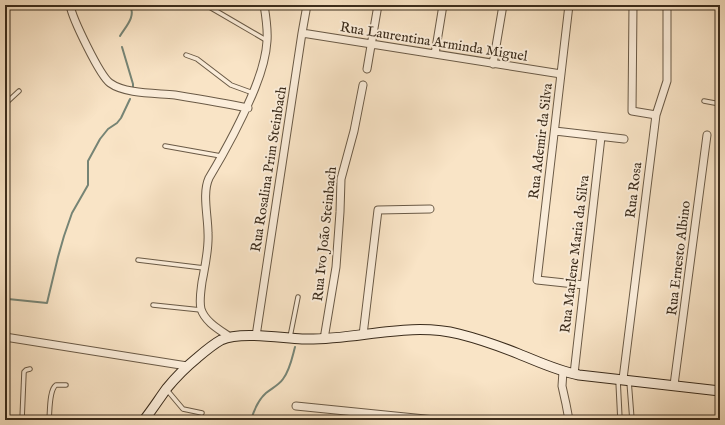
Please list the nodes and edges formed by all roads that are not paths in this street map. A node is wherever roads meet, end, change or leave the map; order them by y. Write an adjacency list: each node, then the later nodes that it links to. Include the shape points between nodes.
1 (70, 5): 25 (street, via 74,19 100,71 112,84 125,89)
2 (206, 5): 12 (lane)
3 (264, 5): 12 (street)
4 (307, 5): 11 (street, Rua Rosalina Prim Steinbach)
5 (378, 5): 13 (street)
6 (443, 5): 14 (street)
7 (503, 5): 16 (street)
8 (569, 5): 18 (street, Rua Ademir da Silva)
9 (633, 5): 26 (street, via 632,111)
10 (667, 5): 26 (street, Rua Rosa, via 667,80)
11 (302, 33): 13 (street, Rua Laurentina Arminda Miguel); 41 (street, Rua Rosalina Prim Steinbach)
12 (267, 40): 21 (street, via 264,63)
13 (371, 44): 14 (street, Rua Laurentina Arminda Miguel); 17 (street)
14 (434, 54): 16 (street, Rua Laurentina Arminda Miguel)
15 (186, 55): 21 (lane, via 197,59 231,85)
16 (493, 64): 18 (street, Rua Laurentina Arminda Miguel)
17 (367, 69)
18 (561, 74): 27 (street, Rua Ademir da Silva)
19 (363, 85): 45 (street, Rua Ivo João Steinbach, via 341,179 336,267)
20 (19, 91): 23 (lane)
21 (253, 93): 25 (street)
22 (704, 101): 24 (lane)
23 (5, 104)
24 (720, 104)
25 (248, 108): 32 (street)
26 (656, 115): 50 (street, Rua Rosa)
27 (555, 131): 29 (street); 36 (street, Rua Ademir da Silva, via 537,280)
28 (707, 135): 52 (street, Rua Ernesto Albino)
29 (601, 136): 30 (street); 36 (street, Rua Marlene Maria da Silva)
30 (624, 139)
31 (165, 146): 32 (lane)
32 (222, 156): 35 (street, via 206,186 208,233)
33 (430, 209): 40 (street, via 378,210)
34 (138, 260): 35 (lane)
35 (204, 268): 39 (street, via 200,298)
36 (584, 285): 49 (street, Rua Marlene Maria da Silva)
37 (298, 297): 44 (lane)
38 (153, 305): 39 (lane)
39 (202, 310): 43 (street, via 208,321)
40 (363, 335): 45 (main road); 48 (main road, via 418,329 448,331 489,343)
41 (256, 336): 43 (main road); 44 (main road)
42 (5, 337): 46 (street)
43 (230, 337): 46 (main road, via 205,351)
44 (290, 338): 45 (main road)
45 (324, 339)
46 (187, 366): 53 (main road)
47 (30, 369): 57 (lane, via 24,372)
48 (563, 371): 49 (main road); 61 (street, via 562,386)
49 (574, 374): 50 (main road)
50 (623, 380): 52 (main road); 62 (lane); 63 (lane)
51 (66, 385): 58 (lane, via 56,385 52,388)
52 (674, 385): 54 (main road)
53 (167, 389): 56 (lane, via 183,409); 59 (main road)
54 (720, 391)
55 (296, 406): 60 (street)
56 (202, 413)
57 (22, 420)
58 (49, 420)
59 (144, 420)
60 (435, 420)
61 (569, 420)
62 (620, 420)
63 (632, 420)

